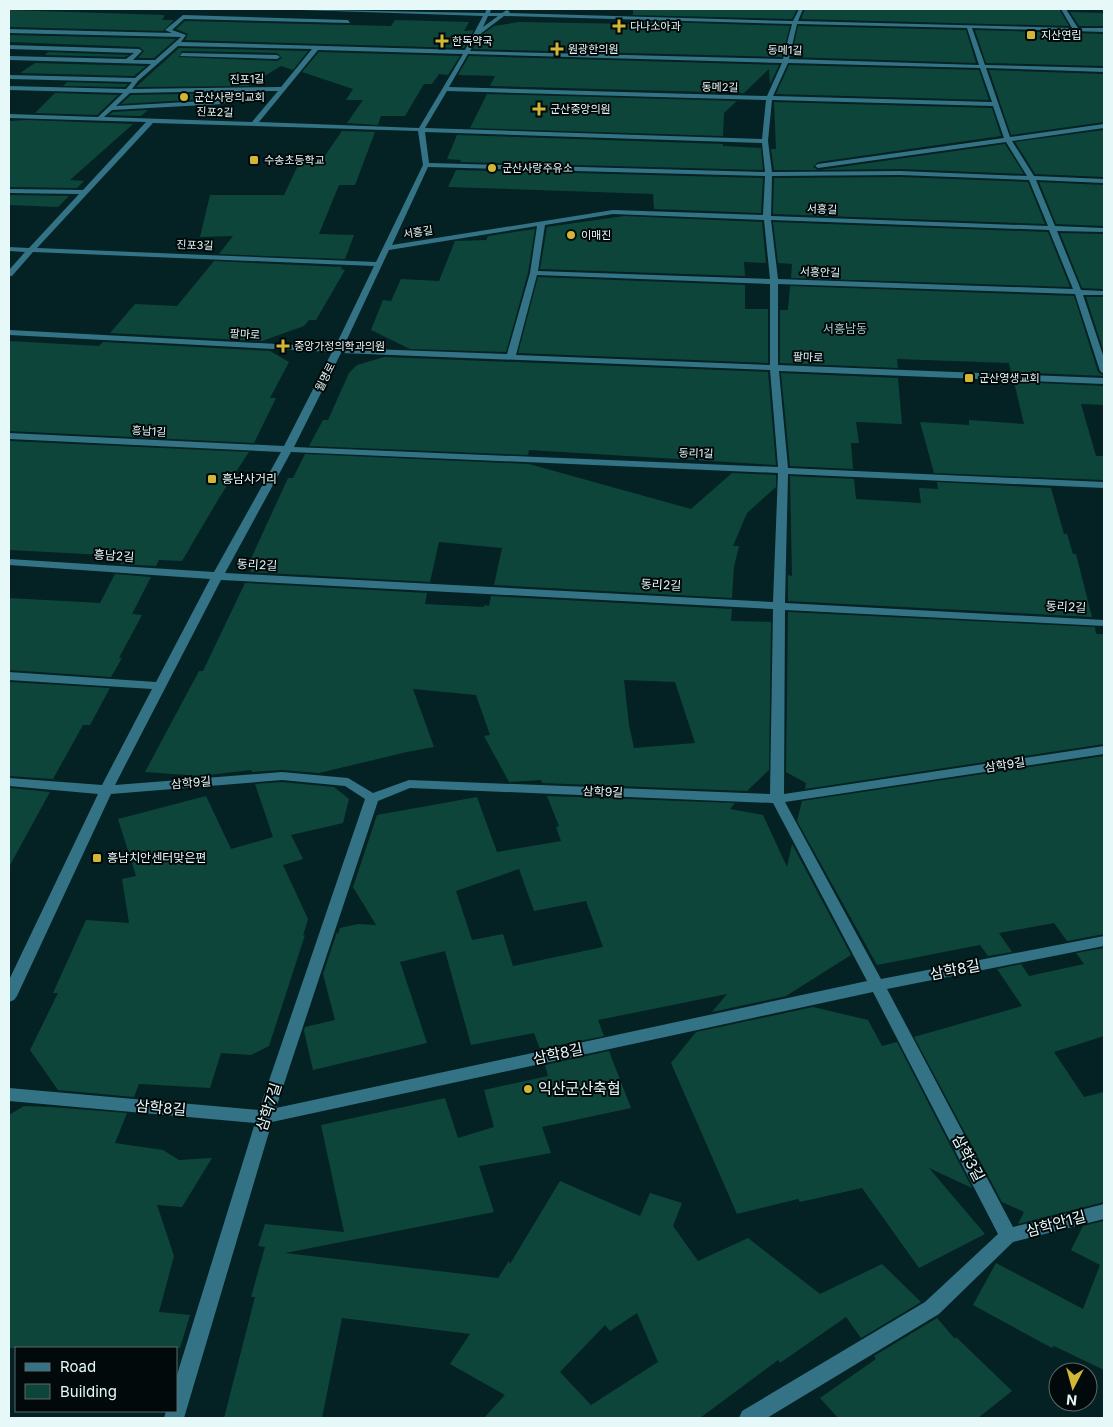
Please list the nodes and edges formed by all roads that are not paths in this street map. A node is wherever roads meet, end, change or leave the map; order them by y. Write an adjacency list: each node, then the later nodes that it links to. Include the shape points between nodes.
1 (275, 9): 2 (street)
2 (280, 9): 7 (street)
3 (368, 9): 7 (street)
4 (510, 9): 10 (street)
5 (801, 9): 13 (street)
6 (1064, 9): 15 (street)
7 (324, 10): 9 (street)
8 (582, 10): 11 (street)
9 (487, 11): 10 (street); 18 (street)
10 (506, 14): 11 (street); 18 (street)
11 (657, 18): 13 (street)
12 (348, 22): 19 (street, via 183,17 168,30)
13 (795, 22): 14 (street); 29 (street)
14 (969, 27): 15 (street); 32 (street)
15 (1076, 29): 17 (street)
16 (9, 30): 19 (street)
17 (1104, 30)
18 (477, 34): 24 (street)
19 (184, 36): 20 (street)
20 (177, 44): 21 (street); 31 (street)
21 (224, 45): 23 (street); 26 (street)
22 (9, 47): 30 (street, via 139,51)
23 (317, 47): 24 (street); 37 (street, 진포1길)
24 (466, 51): 29 (street, 동메1길); 39 (street)
25 (182, 54): 26 (street)
26 (213, 55): 27 (street)
27 (277, 57)
28 (9, 58): 30 (street)
29 (786, 60): 32 (street, 동메1길); 41 (street)
30 (127, 62): 31 (street)
31 (156, 62): 35 (street)
32 (984, 66): 33 (street, 동메1길); 42 (street)
33 (1104, 70)
34 (9, 76): 35 (street)
35 (136, 80): 40 (street)
36 (9, 88): 40 (street, 진포1길)
37 (282, 89): 38 (street, 진포1길); 48 (street)
38 (247, 90): 40 (street, 진포1길); 43 (street, via 223,102)
39 (445, 90): 41 (street, 동메2길); 51 (street)
40 (128, 91): 43 (street)
41 (769, 98): 42 (street, 동메2길); 53 (street)
42 (995, 104): 52 (street)
43 (110, 108): 46 (street)
44 (9, 116): 45 (street, 진포2길)
45 (21, 116): 46 (street, 진포2길); 49 (street)
46 (100, 118): 47 (street, 진포2길)
47 (152, 120): 48 (street, 진포2길); 59 (street)
48 (255, 123): 51 (street, 진포2길)
49 (9, 126)
50 (1104, 126): 52 (street)
51 (421, 129): 53 (street, 진포2길); 54 (street)
52 (1008, 140): 55 (street); 56 (street)
53 (765, 141): 55 (street)
54 (426, 165): 55 (street); 64 (street, 월명로)
55 (769, 174): 56 (street, via 891,173); 60 (street)
56 (1032, 178): 57 (street); 62 (street)
57 (1104, 180)
58 (9, 191): 59 (street)
59 (85, 192): 66 (street)
60 (767, 218): 61 (street, 서흥길, via 613,212); 62 (street, 서흥길); 70 (street)
61 (540, 224): 64 (street, 서흥길); 68 (street)
62 (1051, 228): 63 (street, 서흥길); 71 (street)
63 (1104, 230)
64 (388, 248): 67 (street, 월명로)
65 (9, 249): 66 (street, 진포3길)
66 (32, 250): 67 (street, 진포3길); 69 (street)
67 (380, 264): 74 (street, 월명로)
68 (534, 273): 70 (street, 서흥안길); 75 (street)
69 (9, 274)
70 (774, 282): 71 (street, 서흥안길); 76 (street)
71 (1078, 292): 72 (street, 서흥안길); 77 (street)
72 (1104, 293)
73 (9, 332): 74 (street, 팔마로)
74 (338, 350): 75 (street, 팔마로); 80 (street, 월명로)
75 (511, 356): 76 (street, 팔마로)
76 (774, 367): 78 (street, 팔마로); 81 (street)
77 (1104, 371)
78 (1104, 381)
79 (9, 436): 80 (street, 흥남1길)
80 (288, 450): 81 (street, 동리1길); 84 (street, 월명로)
81 (783, 469): 82 (street, 동리1길); 85 (street)
82 (1104, 485)
83 (9, 562): 84 (street, 흥남2길)
84 (217, 577): 85 (street, 동리2길); 88 (street, 월명로)
85 (779, 605): 86 (street, 동리2길); 93 (street)
86 (1104, 623)
87 (9, 676): 88 (street)
88 (159, 686): 91 (street, 월명로)
89 (1104, 750): 93 (street, 삼학9길)
90 (9, 782): 91 (street, 삼학9길)
91 (106, 790): 92 (street, 삼학9길, via 282,776 348,782); 96 (street, 월명로)
92 (372, 798): 93 (street, 삼학9길, via 409,784); 98 (street, 삼학7길)
93 (777, 799): 95 (street, 삼학3길)
94 (1104, 941): 95 (street, 삼학8길)
95 (877, 985): 98 (street, 삼학8길); 100 (street, 삼학3길)
96 (9, 996)
97 (9, 1095): 98 (street, 삼학8길)
98 (265, 1117): 101 (street, 삼학7길)
99 (1104, 1212): 100 (street, 삼학안1길)
100 (1008, 1236): 102 (street, via 932,1308)
101 (178, 1405)
102 (749, 1418)

